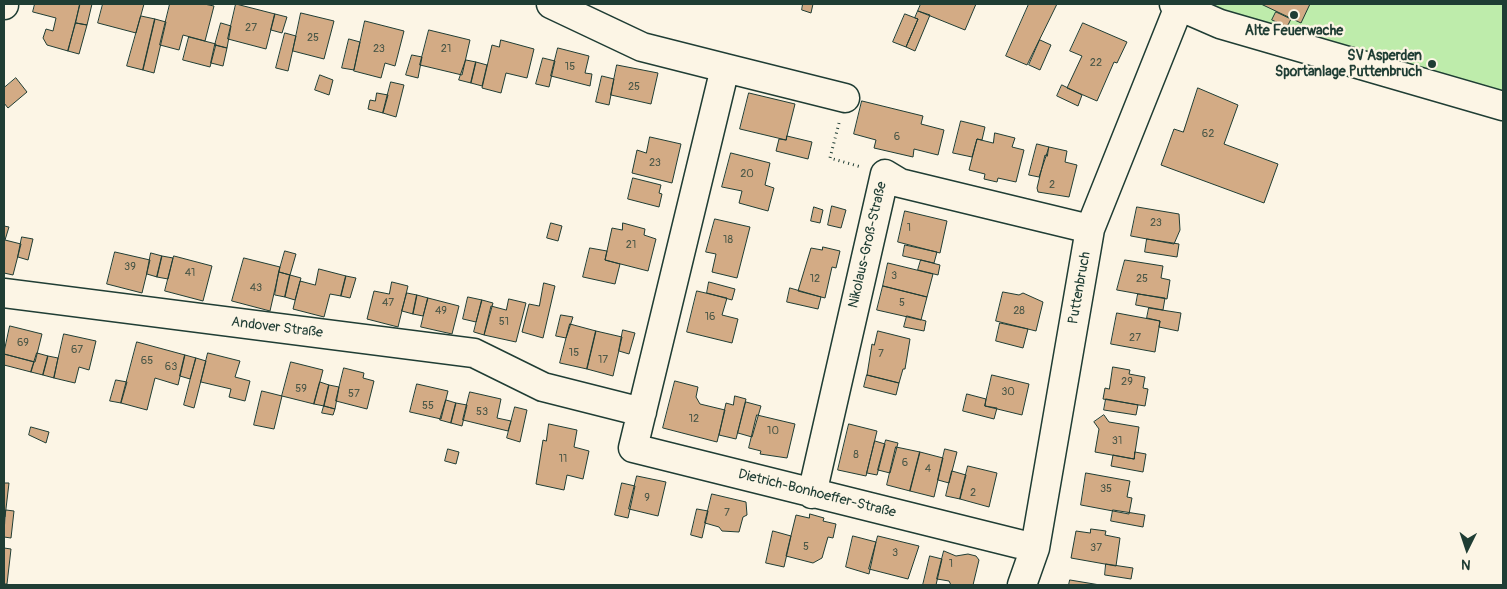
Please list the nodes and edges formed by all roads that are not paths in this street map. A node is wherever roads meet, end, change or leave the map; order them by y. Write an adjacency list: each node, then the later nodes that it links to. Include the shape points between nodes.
1 (551, 4): 3 (street, via 642,47)
2 (1178, 4): 5 (street, via 1220,24); 6 (street, Puttenbruch)
3 (725, 68): 4 (street); 8 (street, Dietrich-Bonhoeffer-Straße)
4 (845, 98)
5 (1503, 106)
6 (1090, 229): 9 (street, Nikolaus-Groß-Straße, via 900,183 884,174); 10 (street, Puttenbruch)
7 (4, 293): 8 (street, Andover Straße, via 474,353 543,387)
8 (642, 412): 9 (street, Dietrich-Bonhoeffer-Straße, via 634,448)
9 (812, 494): 10 (street, Dietrich-Bonhoeffer-Straße)
10 (1036, 548): 11 (street, Puttenbruch)
11 (1022, 585)

